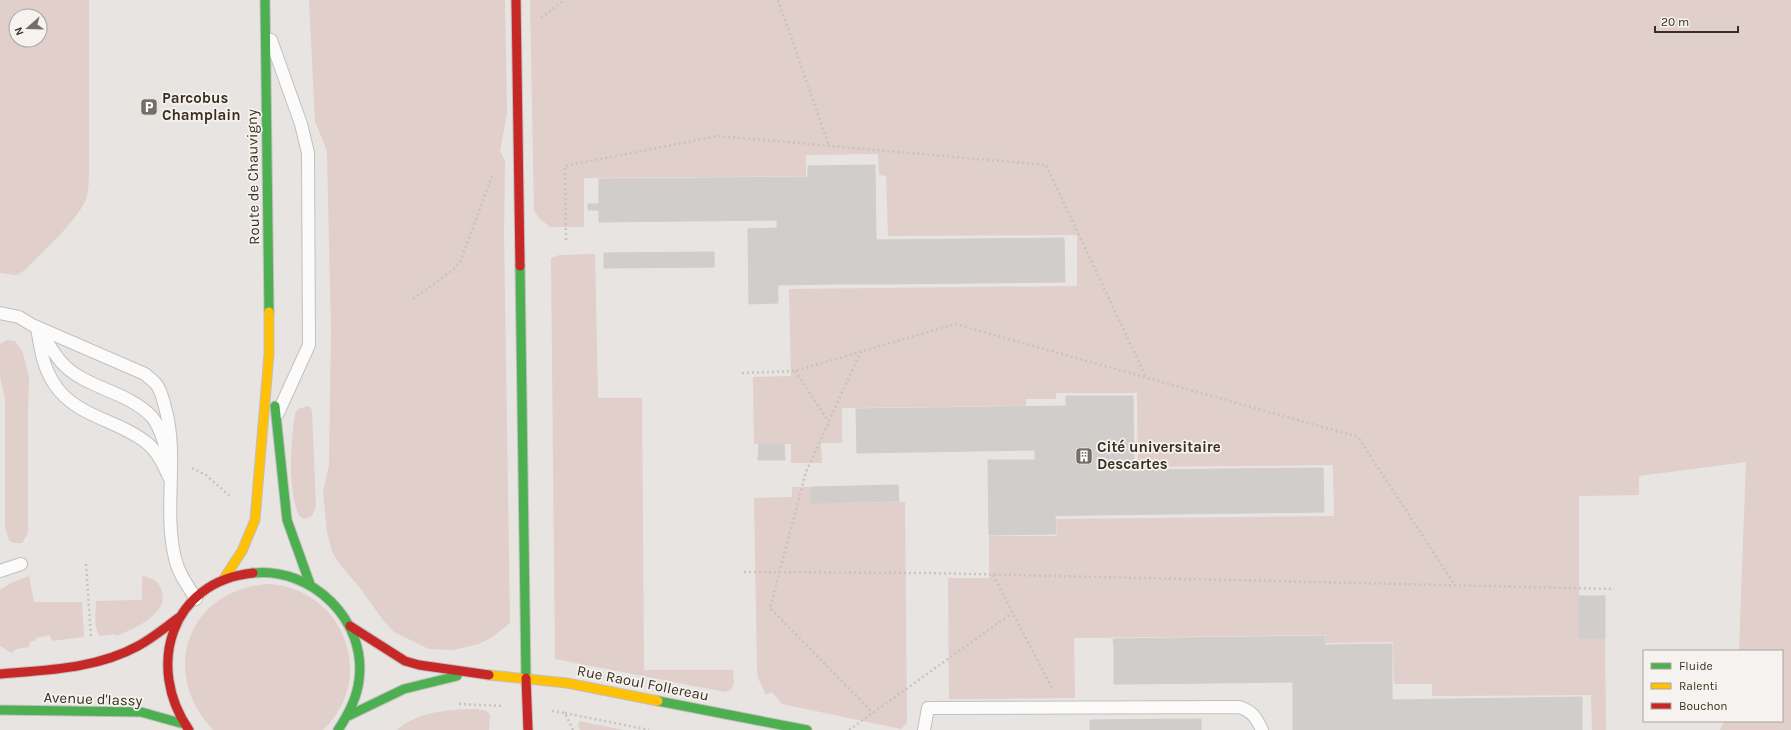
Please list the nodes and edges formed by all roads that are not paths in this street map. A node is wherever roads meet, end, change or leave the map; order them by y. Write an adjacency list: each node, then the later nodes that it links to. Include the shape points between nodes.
1 (265, 0): 3 (street, Route de Chauvigny)
2 (516, 0): 19 (street)
3 (265, 26): 6 (street, Route de Chauvigny); 7 (lane, via 301,124 308,153 309,345 288,386)
4 (0, 313): 5 (lane, via 20,317)
5 (37, 327): 8 (lane, via 68,369 80,378 134,404 152,417 161,432); 8 (lane, via 145,374 156,384 167,414); 9 (lane, via 45,366 61,394 81,408 133,433 148,444 164,466)
6 (269, 354): 7 (street); 12 (street, via 255,520 242,551)
7 (276, 418): 13 (street, via 286,520)
8 (171, 462): 9 (lane)
9 (172, 483): 14 (lane, via 170,524 174,558)
10 (21, 564): 11 (lane)
11 (0, 571)
12 (223, 580): 13 (street, via 250,572 267,571 287,574); 14 (street)
13 (310, 584): 16 (street, via 328,596)
14 (196, 599): 15 (street)
15 (182, 616): 18 (street, Avenue d'Iassy, via 138,646 107,659 87,664); 22 (street, via 172,636 166,665 174,706)
16 (350, 626): 17 (street, Rue Raoul Follereau, via 405,661); 21 (street, via 359,653 360,670 355,699)
17 (472, 673): 19 (street, Rue Raoul Follereau); 21 (street, Rue Raoul Follereau, via 415,685)
18 (0, 674)
19 (527, 678): 24 (street); 25 (street, Rue Raoul Follereau, via 621,693)
20 (0, 710): 22 (street, Avenue d'Iassy, via 141,712)
21 (348, 716): 23 (street)
22 (186, 727)
23 (338, 730)
24 (528, 730)
25 (807, 730)
26 (924, 730): 27 (lane, via 928,708 1063,707 1239,707 1250,710)
27 (1262, 730)

